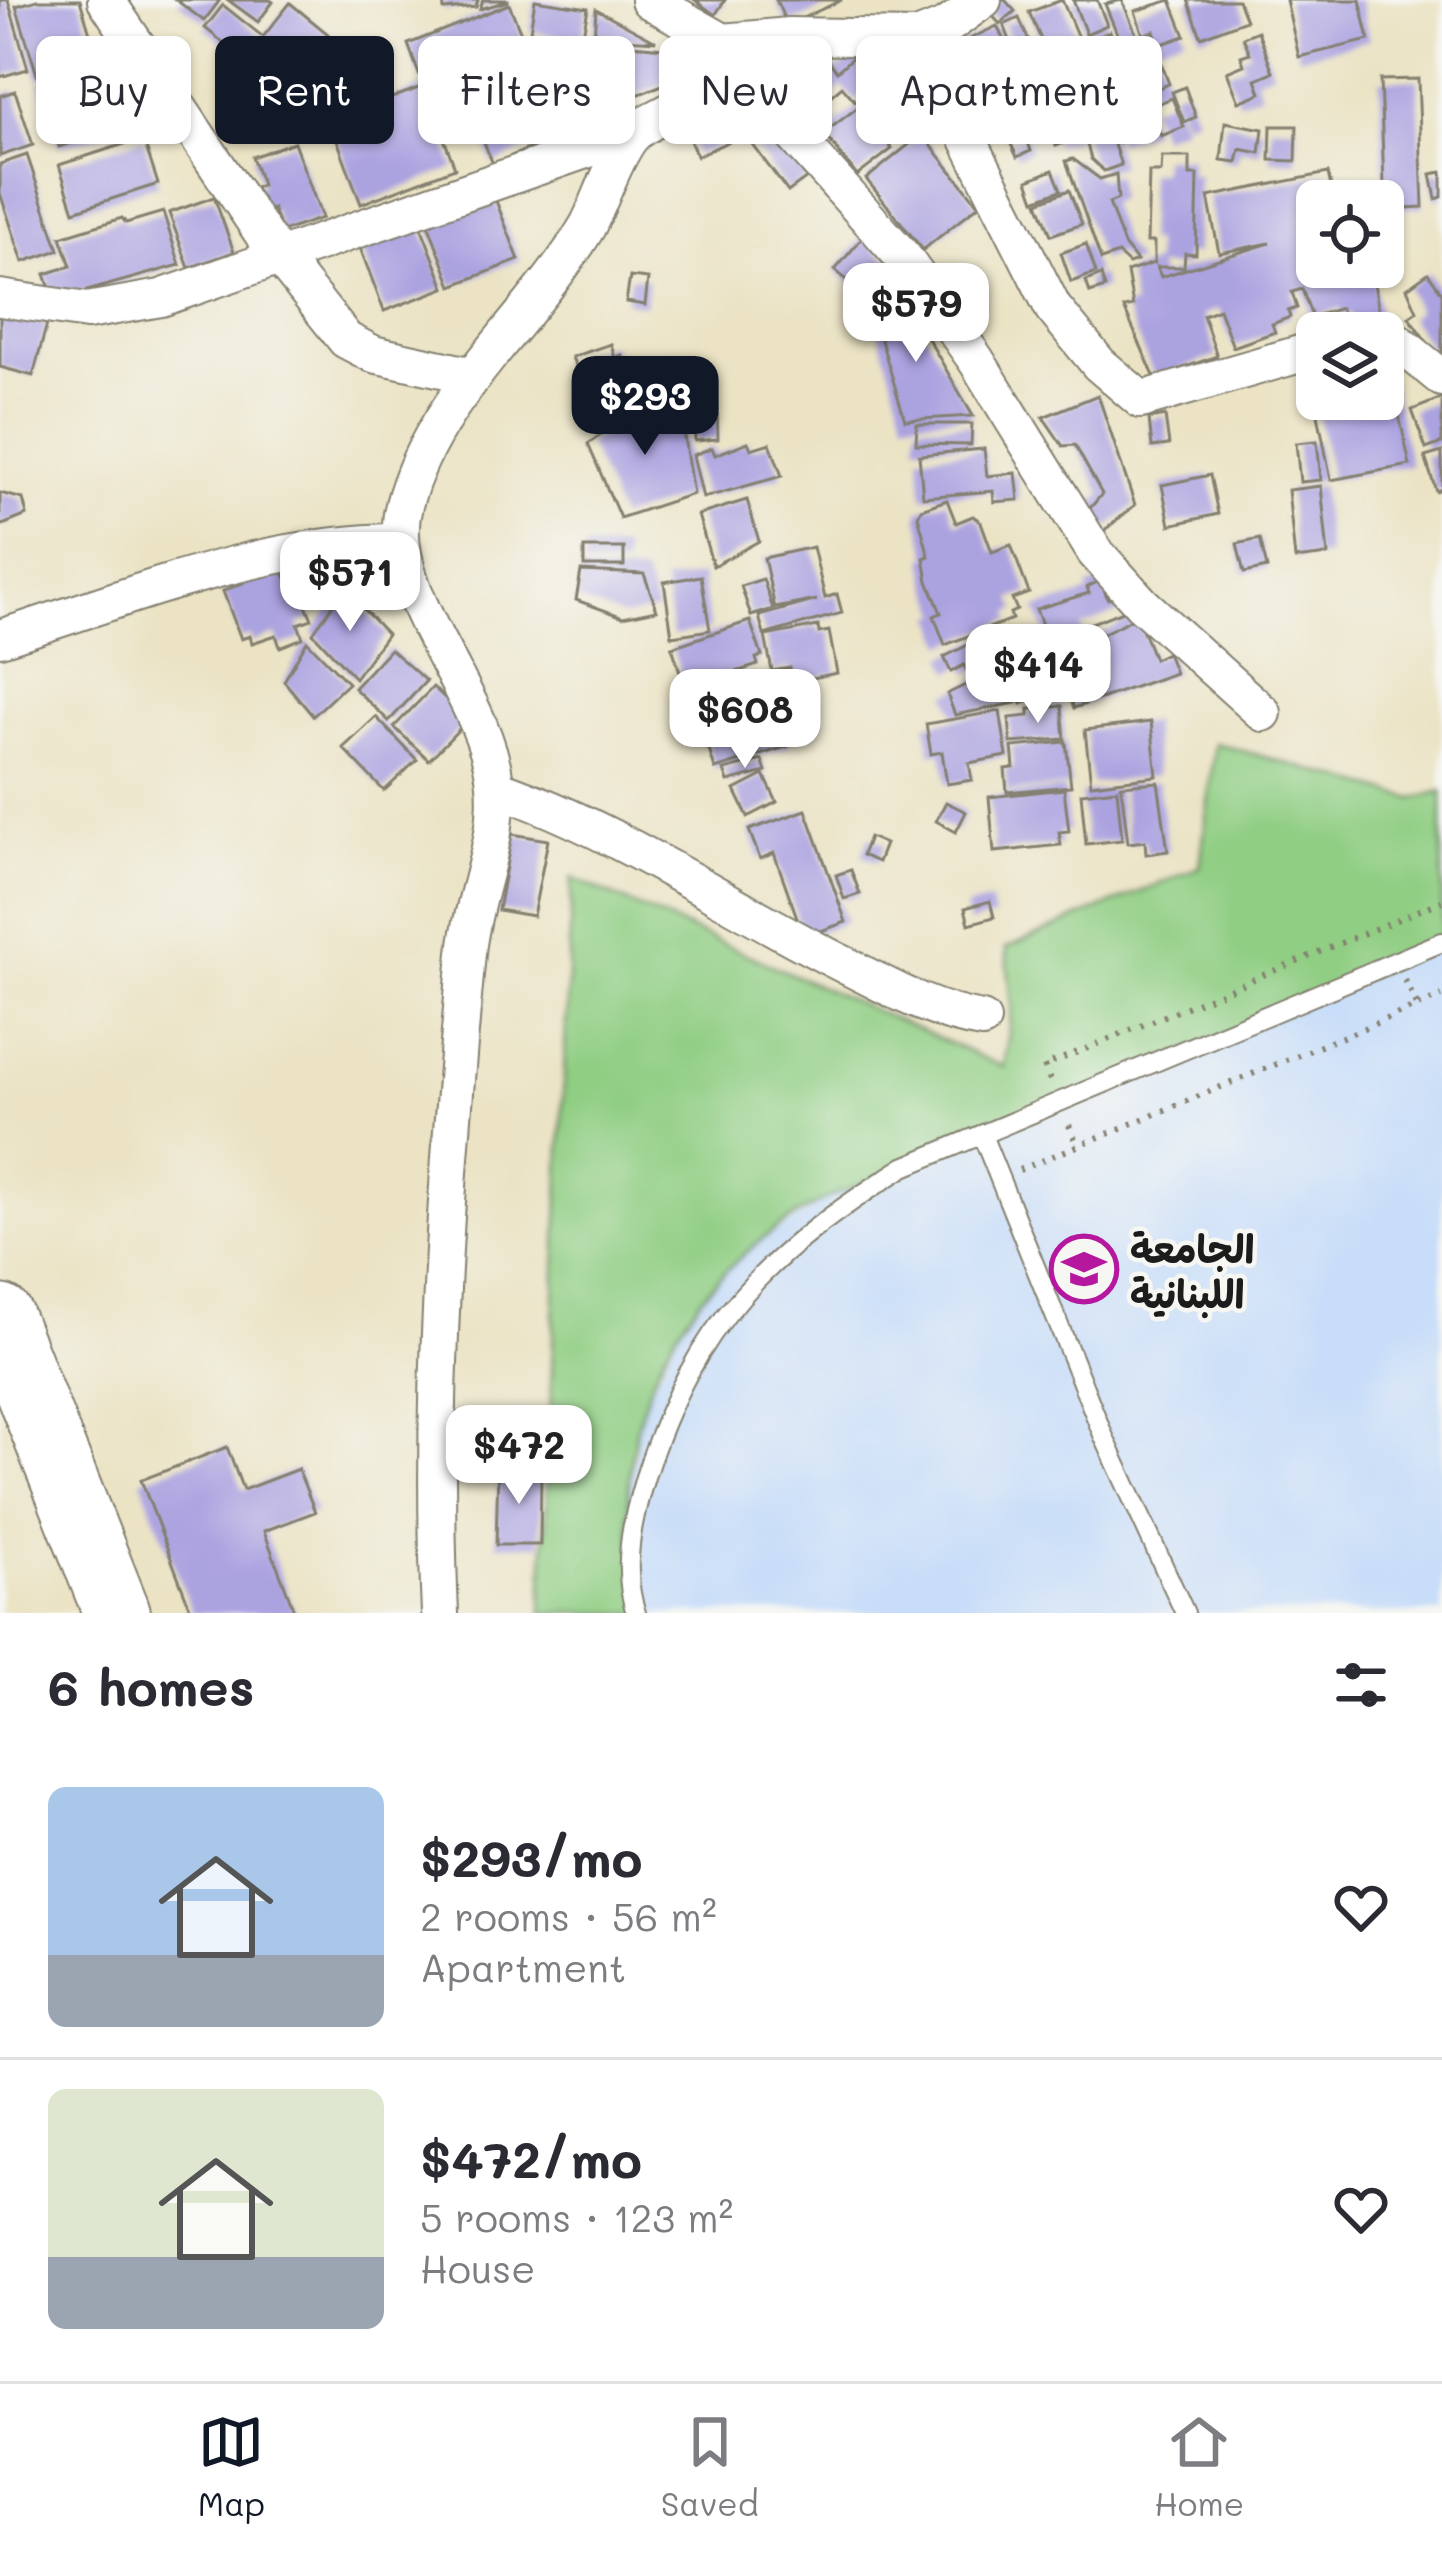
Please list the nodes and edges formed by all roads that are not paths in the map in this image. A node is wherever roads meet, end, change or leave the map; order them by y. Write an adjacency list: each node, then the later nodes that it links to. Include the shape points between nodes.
1 (106, 0): 10 (street)
2 (649, 0): 4 (street)
3 (983, 0): 5 (street)
4 (712, 36)
5 (922, 36)
6 (603, 144): 10 (street)
7 (628, 144): 14 (street, via 542,294)
8 (802, 144): 18 (street, via 903,257 1095,552)
9 (970, 144): 13 (street, via 1053,308 1141,400)
10 (280, 260): 11 (street, via 161,298 86,310); 14 (street, via 356,347)
11 (0, 298)
12 (1404, 347): 15 (street)
13 (1296, 355)
14 (474, 376): 16 (street, via 415,476)
15 (1442, 378)
16 (400, 542): 17 (street, via 332,542 215,569); 19 (street, via 417,597 464,685)
17 (0, 638)
18 (1263, 713)
19 (496, 788): 23 (street, via 556,808 945,1014); 29 (street, via 463,1019 434,1461)
20 (1442, 942): 22 (lane)
21 (1442, 952): 22 (lane)
22 (1395, 961): 24 (lane)
23 (982, 1020)
24 (982, 1136): 30 (lane, via 904,1167 835,1210 750,1283 711,1330 667,1408 630,1525); 31 (lane)
25 (0, 1318): 28 (highway)
26 (0, 1434): 27 (highway)
27 (73, 1613)
28 (117, 1613)
29 (440, 1613)
30 (636, 1613)
31 (1185, 1613)

